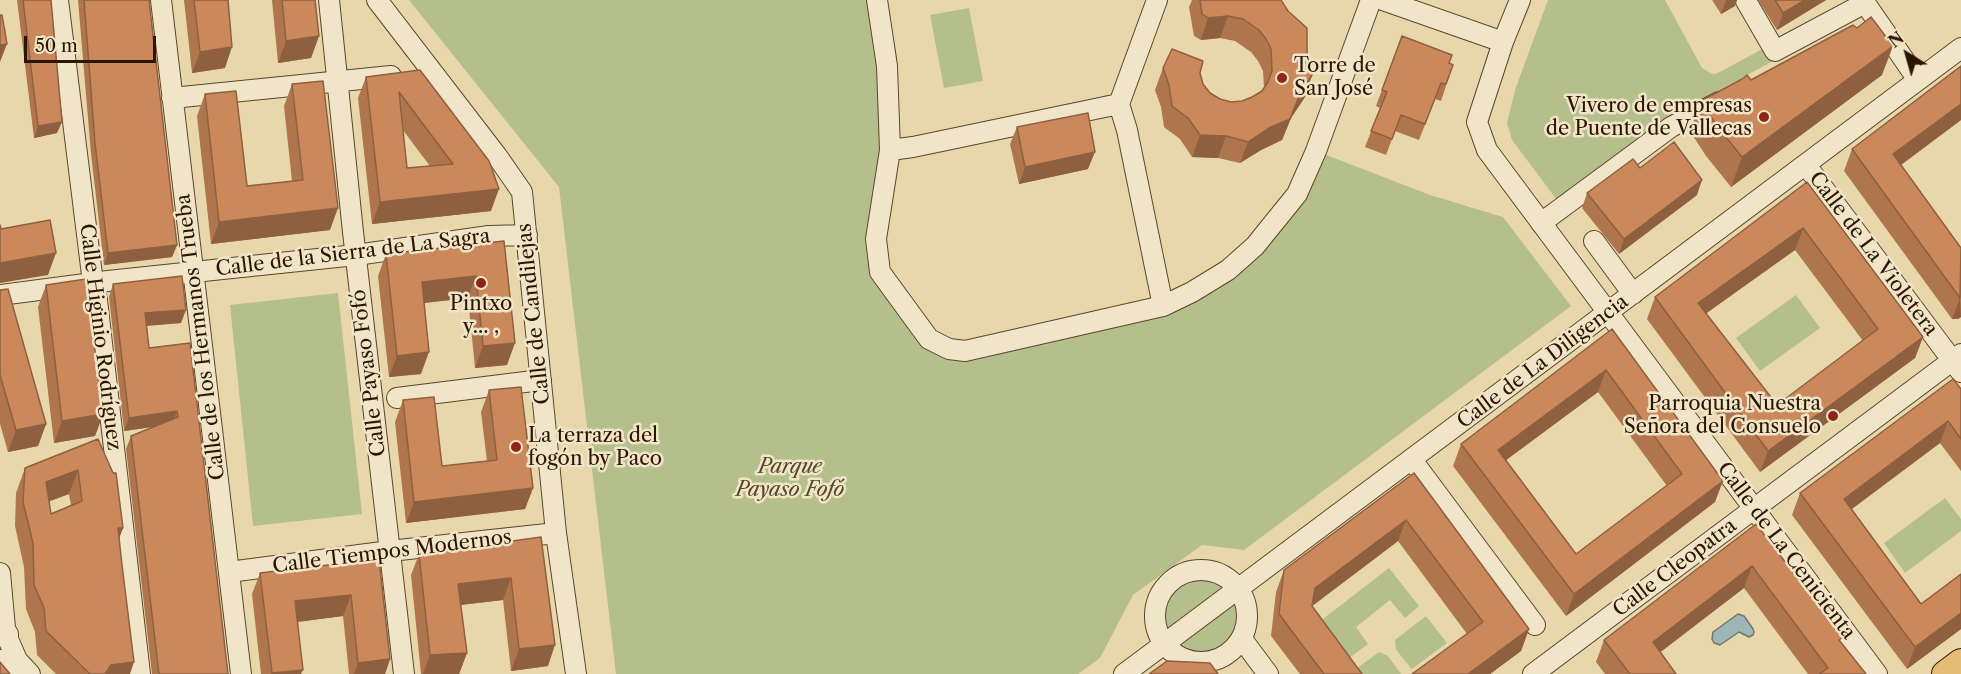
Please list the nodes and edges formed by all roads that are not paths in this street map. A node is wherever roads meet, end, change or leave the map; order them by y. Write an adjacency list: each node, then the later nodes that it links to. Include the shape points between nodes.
1 (58, 0): 27 (street, Calle Higinio Rodríguez)
2 (161, 0): 17 (street, Calle de los Hermanos Trueba)
3 (329, 0): 16 (street, Calle Payaso Fofó)
4 (377, 0): 14 (street, Calle de Candilejas)
5 (877, 0): 20 (street, via 887,66)
6 (1156, 0): 19 (street)
7 (1371, 0): 30 (street, via 1297,194 1255,246 1228,270)
8 (1383, 0): 12 (street)
9 (1520, 0): 12 (street, Calle de La Cenicienta)
10 (1746, 1): 11 (street, via 1775,51)
11 (1864, 1): 15 (street)
12 (1503, 42): 22 (street, Calle de La Cenicienta, via 1478,122 1487,150)
13 (1961, 48): 15 (street, Calle de La Diligencia)
14 (418, 74): 16 (street); 23 (street, Calle de Candilejas, via 497,156 522,192)
15 (1918, 80): 21 (street, Calle de La Diligencia)
16 (336, 81): 17 (street); 25 (street, Calle Payaso Fofó)
17 (172, 98): 26 (street, Calle de los Hermanos Trueba)
18 (1726, 98): 22 (street, via 1671,127)
19 (1119, 104): 20 (street); 30 (street)
20 (891, 150): 30 (street, via 876,239 880,272 929,339 949,349 965,351)
21 (1806, 165): 28 (street, Calle de La Diligencia); 32 (street, Calle de La Violetera)
22 (1540, 223): 31 (street, Calle de La Cenicienta)
23 (527, 235): 25 (street, Calle de la Sierra de La Sagra, via 489,236); 33 (street, Calle de Candilejas)
24 (1594, 240): 28 (street)
25 (356, 255): 26 (street, Calle de la Sierra de La Sagra); 38 (street, Calle Payaso Fofó)
26 (193, 272): 27 (street, Calle de la Sierra de La Sagra); 39 (street, Calle de los Hermanos Trueba)
27 (93, 282): 29 (street, Calle de la Sierra de La Sagra); 51 (street, Calle Higinio Rodríguez)
28 (1633, 294): 31 (street, Calle de La Diligencia)
29 (0, 295)
30 (1163, 306)
31 (1607, 314): 35 (street, Calle de La Diligencia); 36 (street, Calle de La Cenicienta)
32 (1958, 362): 36 (street, Calle Cleopatra)
33 (541, 380): 34 (street); 37 (street, Calle de Candilejas)
34 (397, 398)
35 (1412, 460): 41 (street, Calle de La Diligencia); 42 (street)
36 (1755, 508): 57 (street, Calle Cleopatra); 58 (street, Calle de La Cenicienta)
37 (556, 533): 38 (street, Calle Tiempos Modernos); 54 (street, Calle de Candilejas)
38 (390, 551): 39 (street, Calle Tiempos Modernos); 53 (street, Calle Payaso Fofó)
39 (229, 572): 52 (street, Calle de los Hermanos Trueba)
40 (0, 573): 43 (street)
41 (1239, 589): 44 (street, via 1248,613); 45 (street, Calle de La Diligencia); 45 (street, via 1229,578 1209,570 1187,571 1174,578 1163,588 1157,602 1157,631)
42 (1535, 625)
43 (3, 634): 50 (street)
44 (1242, 639): 48 (street); 56 (street)
45 (1164, 644): 48 (street, via 1183,658); 55 (street, Calle de La Diligencia)
46 (0, 660): 49 (street)
47 (1961, 662): 59 (main road)
48 (1212, 668)
49 (12, 674)
50 (30, 674)
51 (140, 674)
52 (241, 674)
53 (404, 674)
54 (576, 674)
55 (1124, 674)
56 (1268, 674)
57 (1533, 674)
58 (1877, 674)
59 (1945, 674)

